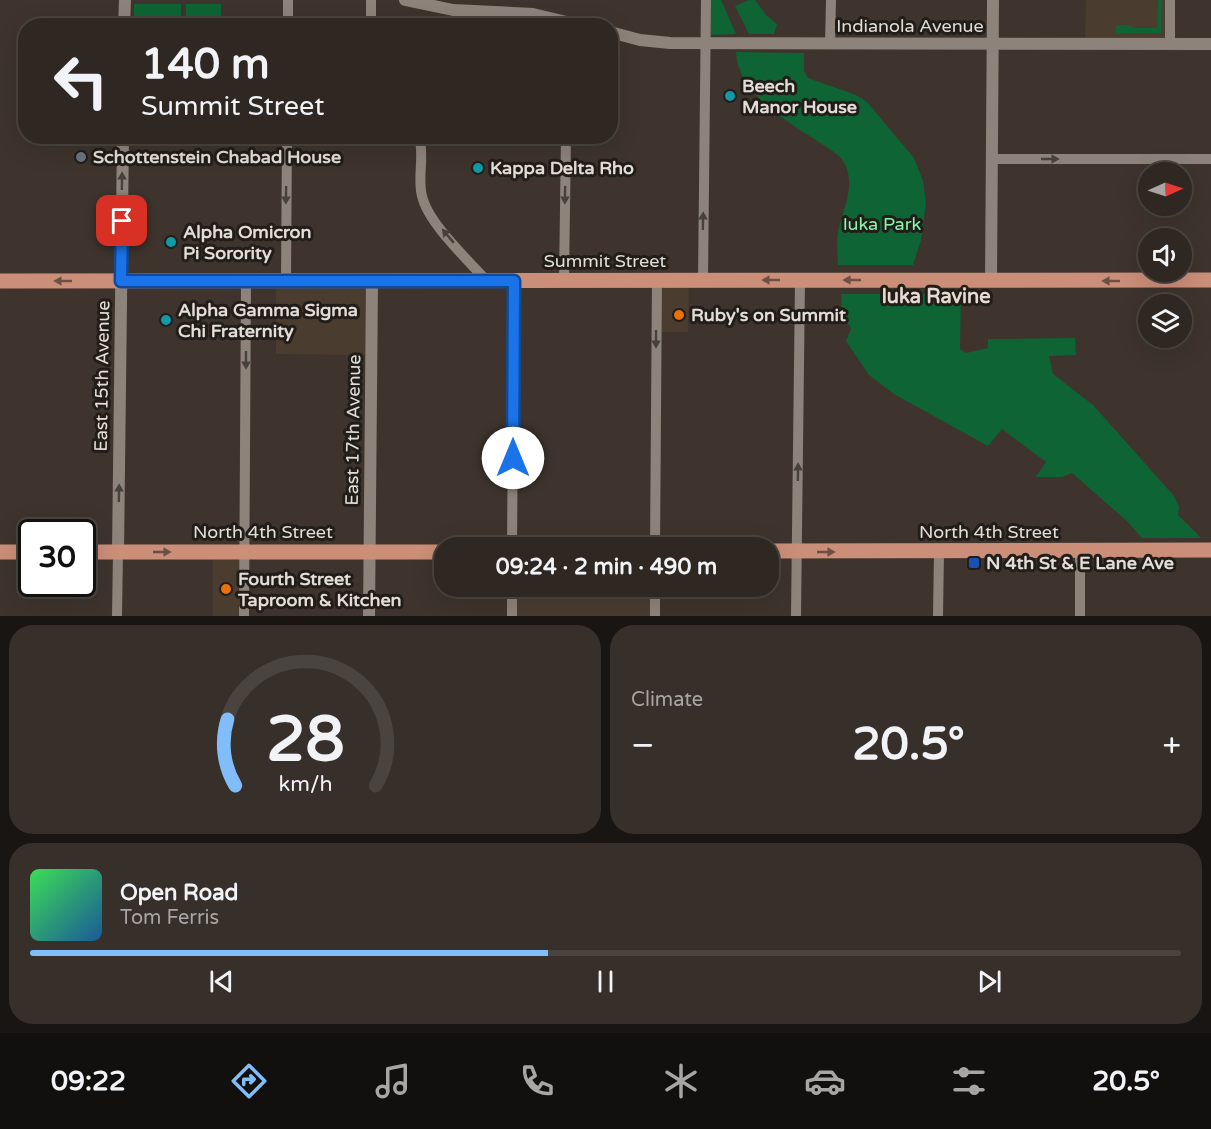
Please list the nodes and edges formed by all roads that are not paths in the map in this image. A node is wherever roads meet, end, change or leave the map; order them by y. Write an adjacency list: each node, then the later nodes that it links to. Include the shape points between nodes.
1 (124, 0): 9 (street)
2 (288, 0): 10 (street)
3 (371, 0): 11 (street)
4 (405, 0): 12 (street, via 453,10)
5 (706, 0): 14 (street)
6 (831, 0): 15 (street)
7 (993, 0): 16 (street)
8 (1170, 0): 17 (street)
9 (124, 18)
10 (288, 18)
11 (371, 18)
12 (546, 18)
13 (618, 34): 14 (street, Indianola Avenue, via 640,40)
14 (705, 44): 15 (street, Indianola Avenue); 30 (street, one-way to 14)
15 (830, 44): 16 (street, Indianola Avenue)
16 (992, 44): 17 (street, Indianola Avenue); 23 (street)
17 (1170, 44): 18 (street, Indianola Avenue)
18 (1211, 44)
19 (123, 144): 35 (street, East 15th Avenue, one-way to 19)
20 (287, 144): 26 (street, one-way to 26)
21 (420, 144): 27 (street, one-way to 21, via 425,206 420,188)
22 (566, 144): 28 (street, one-way to 28)
23 (992, 159): 24 (street, one-way to 24); 32 (street)
24 (1211, 159)
25 (246, 280): 26 (main road, Summit Street); 35 (main road, Summit Street); 46 (street, one-way to 46)
26 (286, 280): 36 (main road, Summit Street)
27 (486, 280): 36 (main road, Summit Street); 37 (main road, Summit Street)
28 (564, 280): 29 (main road, Summit Street); 37 (main road, Summit Street)
29 (657, 280): 30 (main road, Summit Street); 39 (street, one-way to 39)
30 (703, 280): 31 (main road, Summit Street, one-way to 30)
31 (800, 280): 32 (main road, Summit Street, one-way to 31); 49 (street, one-way to 31)
32 (992, 280): 33 (main road, Summit Street, one-way to 32)
33 (1211, 280)
34 (0, 281): 35 (main road, Summit Street, one-way to 34)
35 (121, 281): 45 (street, East 15th Avenue, one-way to 35)
36 (372, 281): 47 (street, East 17th Avenue)
37 (514, 281): 38 (street)
38 (512, 537)
39 (655, 537)
40 (1211, 550): 51 (main road, North 4th Street)
41 (779, 551): 49 (main road, North 4th Street)
42 (0, 552): 43 (main road)
43 (18, 552)
44 (96, 552): 45 (main road, North 4th Street)
45 (118, 552): 46 (main road, North 4th Street, one-way to 46); 54 (street, East 15th Avenue)
46 (244, 552): 47 (main road, North 4th Street); 55 (street)
47 (369, 552): 48 (main road, North 4th Street); 56 (street, East 17th Avenue)
48 (434, 552)
49 (797, 552): 50 (main road, North 4th Street, one-way to 50); 59 (street)
50 (939, 552): 51 (main road, North 4th Street); 60 (street)
51 (1080, 552): 61 (street)
52 (512, 597): 57 (street)
53 (655, 597): 58 (street)
54 (117, 616)
55 (244, 616)
56 (369, 616)
57 (512, 616)
58 (654, 616)
59 (795, 616)
60 (938, 616)
61 (1080, 616)

